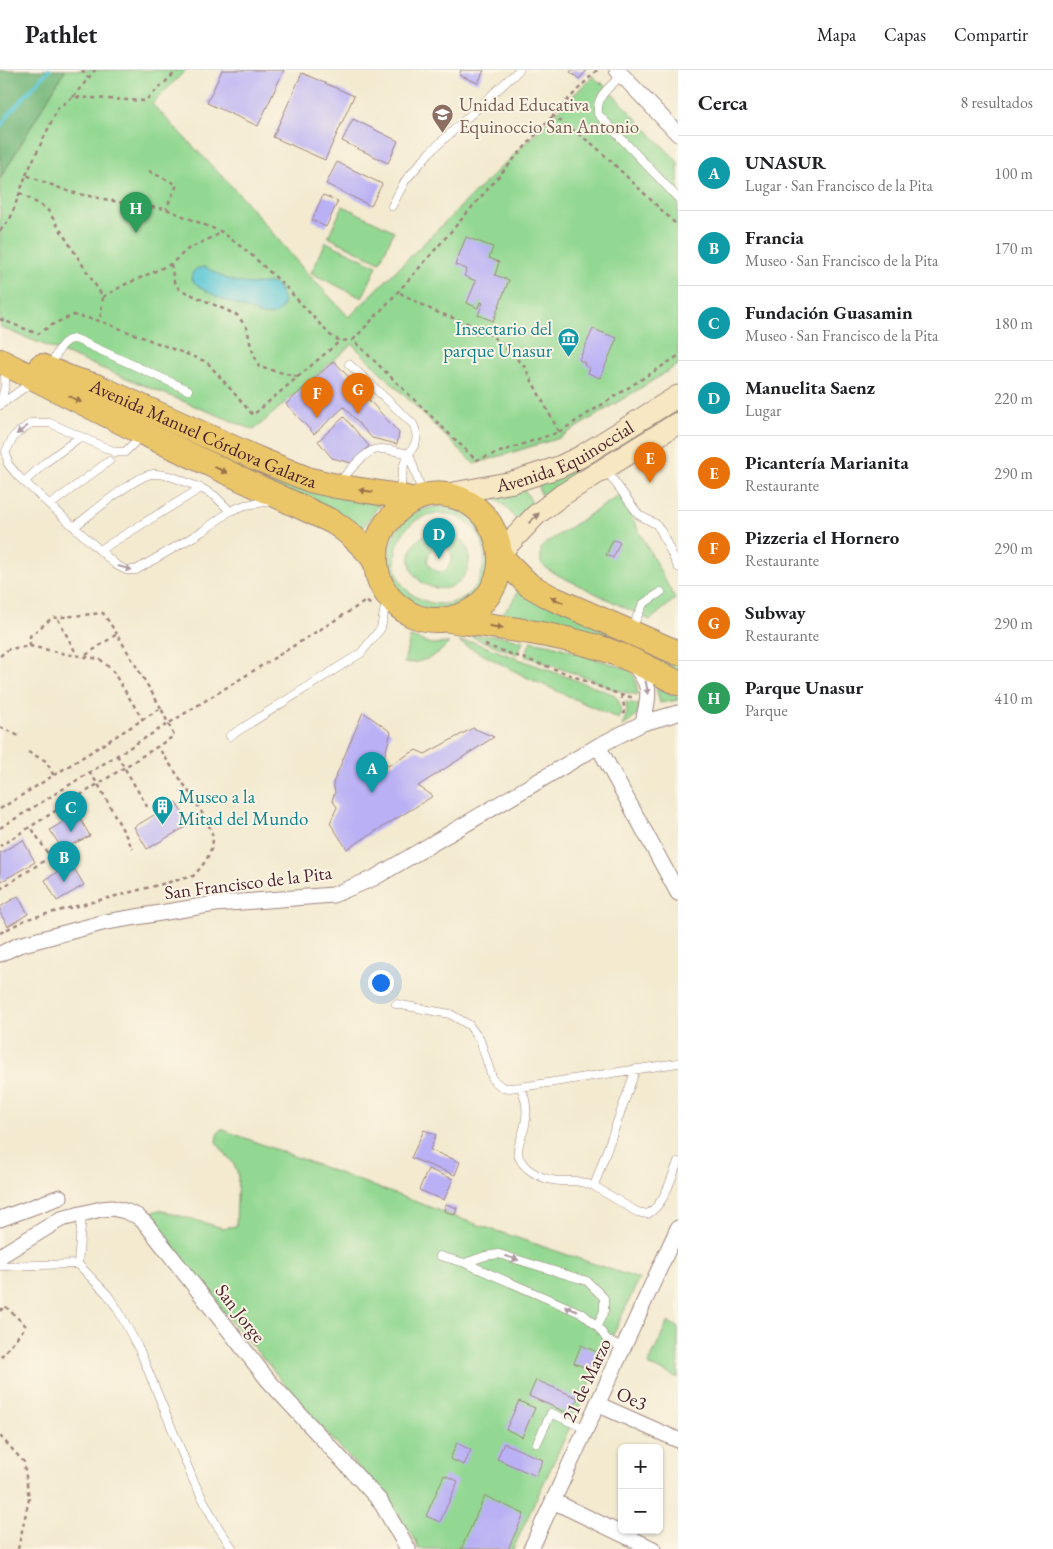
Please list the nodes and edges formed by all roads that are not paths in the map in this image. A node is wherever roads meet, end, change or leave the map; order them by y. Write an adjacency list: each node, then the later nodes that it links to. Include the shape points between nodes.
1 (519, 70): 5 (lane, via 429,153 405,182)
2 (619, 73): 3 (street); 4 (lane, via 597,104 598,114)
3 (678, 134)
4 (678, 198)
5 (392, 206)
6 (1, 357): 8 (main road, Avenida Manuel Córdova Galarza); 8 (lane, via 6,376 0,405)
7 (349, 364): 14 (lane, via 414,424 418,441)
8 (44, 375): 9 (lane, via 69,339); 12 (main road, Avenida Manuel Córdova Galarza, via 96,386)
9 (188, 390)
10 (678, 396): 20 (main road, Avenida Equinoccial, via 559,467 513,482)
11 (678, 423): 16 (main road, Avenida Equinoccial)
12 (155, 430): 13 (lane, via 124,452 115,452); 18 (main road, Avenida Manuel Córdova Galarza); 21 (main road, Avenida Manuel Córdova Galarza, one-way to 21)
13 (80, 437): 17 (lane); 17 (lane, one-way to 17, via 50,423 31,423 14,436 6,451 8,464)
14 (409, 454): 18 (lane, via 373,450); 20 (lane); 20 (lane, via 403,467)
15 (109, 461): 22 (lane)
16 (605, 469): 26 (main road, Avenida Equinoccial, one-way to 16, via 536,515); 28 (lane, via 639,515 656,524)
17 (24, 482): 22 (lane)
18 (336, 486): 20 (main road, Avenida Manuel Córdova Galarza, one-way to 18)
19 (201, 488): 23 (lane); 24 (lane, via 163,474 143,476); 25 (lane)
20 (421, 496): 26 (main road, via 464,500 482,512 494,529); 27 (main road, via 397,510 384,526 377,544)
21 (288, 502): 23 (lane, via 276,501); 27 (main road, Avenida Manuel Córdova Galarza, via 347,531)
22 (50, 506): 24 (lane)
23 (230, 511): 25 (lane, one-way to 23, via 116,565 136,570 203,531)
24 (74, 528): 25 (lane)
25 (100, 550)
26 (500, 555): 31 (main road, via 500,570 486,597 469,612); 32 (main road, one-way to 26, via 529,585)
27 (376, 564): 30 (main road)
28 (678, 567)
29 (661, 592): 32 (lane, via 643,604)
30 (388, 595): 31 (main road, via 412,615); 38 (lane, via 381,628 361,653)
31 (447, 620): 34 (main road, one-way to 34, via 555,636)
32 (630, 632): 33 (main road)
33 (678, 653)
34 (628, 659): 35 (main road); 37 (street, one-way to 37, via 644,677 649,692)
35 (678, 683)
36 (678, 713): 37 (street, San Francisco de la Pita)
37 (643, 723): 39 (street, San Francisco de la Pita)
38 (230, 736)
39 (598, 746): 40 (street); 41 (street, San Francisco de la Pita, via 374,878 333,895 215,904 106,922 19,945)
40 (678, 893)
41 (0, 954)
42 (396, 1004): 45 (lane, via 450,1014 469,1025 480,1040 493,1080 502,1087)
43 (678, 1063): 44 (lane)
44 (636, 1069): 45 (lane); 47 (lane)
45 (521, 1087): 47 (lane, via 526,1110 518,1145 522,1163 548,1179)
46 (678, 1162): 47 (lane, via 662,1200 648,1214 637,1212)
47 (594, 1186)
48 (60, 1197): 50 (street)
49 (82, 1214): 52 (street, San Jorge, via 61,1219); 54 (lane); 65 (street, San Jorge, via 112,1208 137,1216 146,1224 268,1380 380,1501)
50 (0, 1219)
51 (678, 1228): 58 (street, 21 de Marzo)
52 (0, 1256)
53 (440, 1256): 55 (lane)
54 (78, 1264): 56 (lane); 64 (lane, via 117,1308 140,1351 194,1482)
55 (465, 1264): 57 (lane, one-way to 55, via 583,1314); 57 (lane, one-way to 57, via 499,1254 587,1281 604,1298 604,1311)
56 (0, 1266)
57 (597, 1326): 58 (lane, via 608,1341)
58 (623, 1347): 59 (street, 21 de Marzo)
59 (598, 1404): 60 (street, 21 de Marzo); 61 (street, Oe3)
60 (586, 1429): 62 (lane, via 551,1413); 63 (street, 21 de Marzo)
61 (678, 1440)
62 (537, 1443)
63 (553, 1501): 66 (street, 21 de Marzo); 67 (street)
64 (233, 1549)
65 (408, 1549)
66 (531, 1549)
67 (653, 1549)

